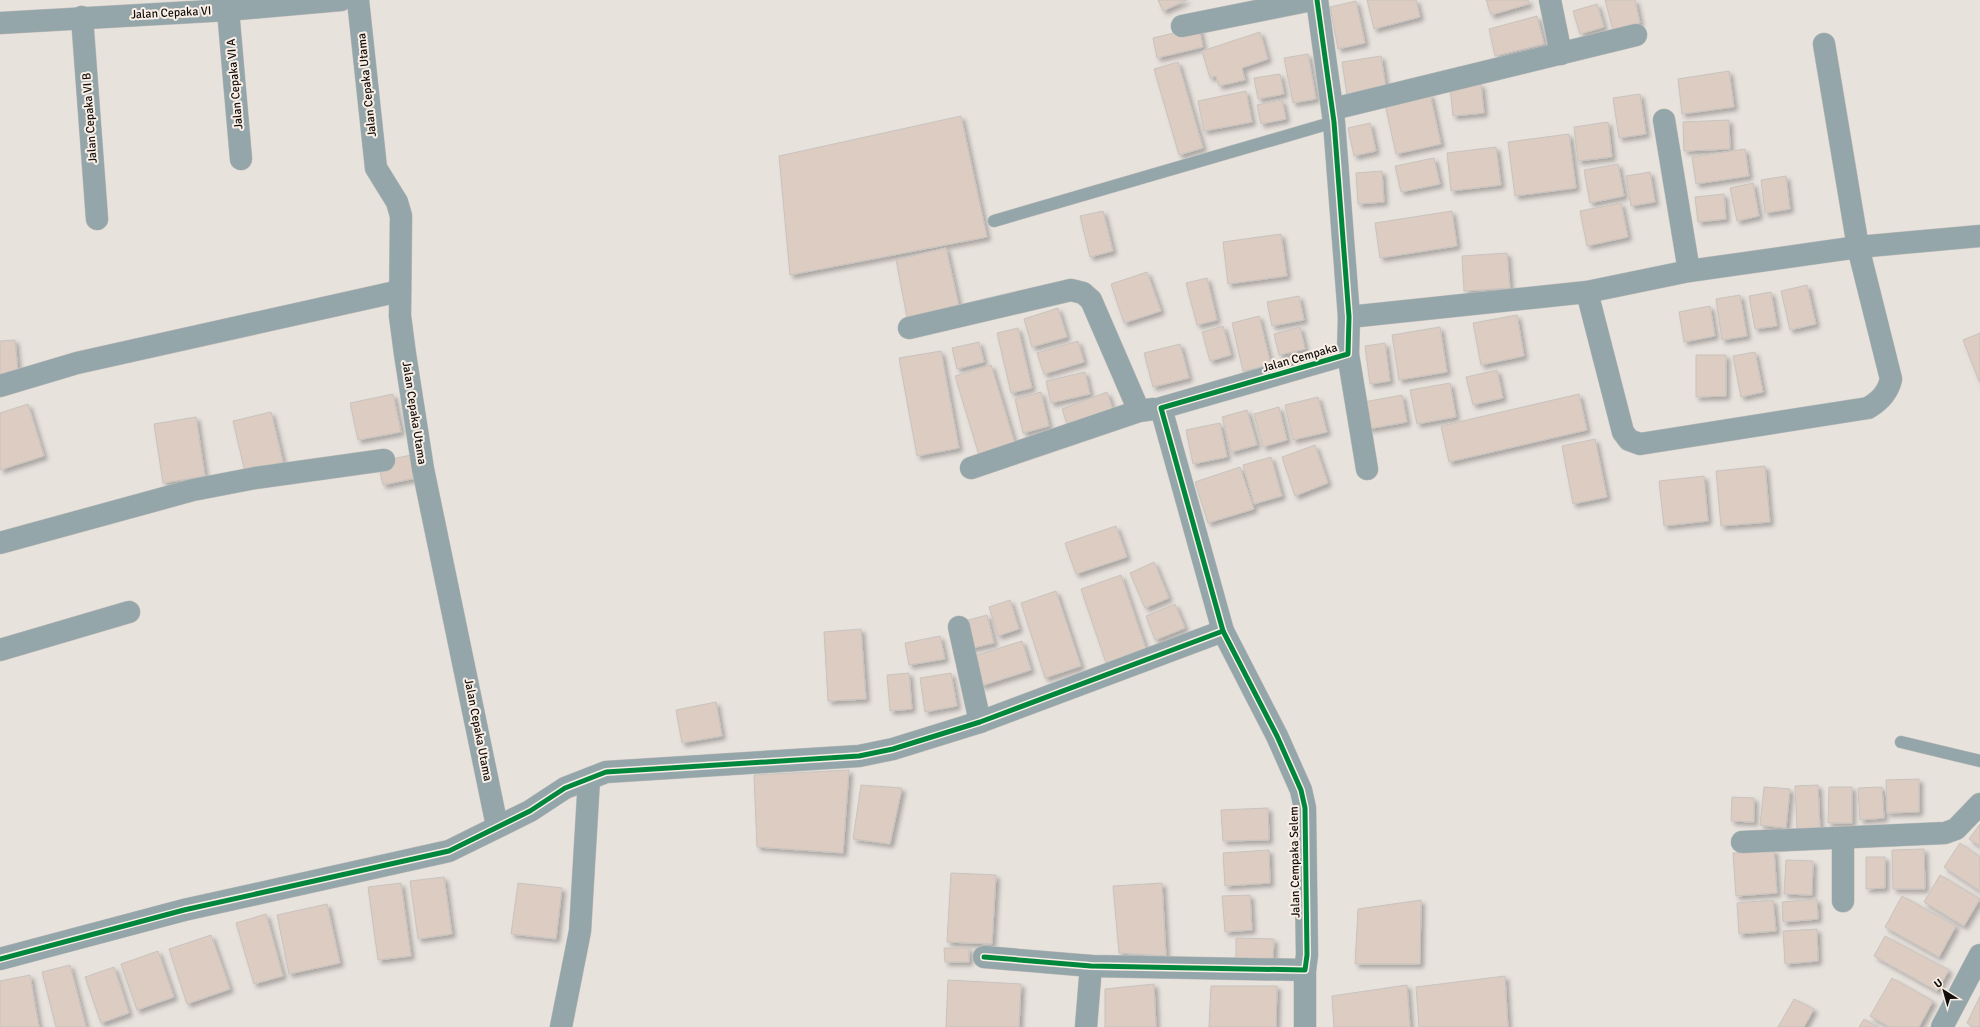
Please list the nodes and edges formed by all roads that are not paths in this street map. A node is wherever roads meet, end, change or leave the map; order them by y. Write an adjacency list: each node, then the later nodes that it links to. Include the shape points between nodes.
1 (341, 0): 6 (street, Jalan Cepaka VI)
2 (358, 0): 21 (street, Jalan Cepaka Utama, via 376,168 397,202 401,216)
3 (1312, 0): 9 (street)
4 (1316, 0): 13 (street, Jalan Cempaka)
5 (1550, 0): 12 (street)
6 (228, 10): 7 (street, Jalan Cepaka VI); 15 (street, Jalan Cepaka VI A)
7 (82, 18): 8 (street, Jalan Cepaka VI); 16 (street, Jalan Cepaka VI B)
8 (0, 23)
9 (1182, 26)
10 (1636, 35): 12 (street)
11 (1824, 44): 19 (street)
12 (1561, 54): 13 (street)
13 (1334, 116): 17 (lane); 23 (street, Jalan Cempaka)
14 (1664, 120): 20 (street)
15 (241, 158)
16 (97, 219)
17 (994, 221)
18 (1980, 236): 19 (street)
19 (1858, 247): 20 (street); 22 (street, via 1891,379 1882,399 1868,408 1640,444 1629,440 1623,432)
20 (1689, 271): 22 (street)
21 (400, 291): 26 (street, via 77,364); 42 (street, Jalan Cepaka Utama, via 405,354 424,469)
22 (1587, 292): 23 (street)
23 (1348, 316): 25 (street, Jalan Cempaka)
24 (909, 328): 28 (street, via 1071,290 1083,293 1091,300)
25 (1348, 354): 27 (street, Jalan Cempaka); 31 (street)
26 (0, 386)
27 (1161, 408): 28 (street, Jalan Cempaka); 35 (street)
28 (1139, 411): 30 (street, Jalan Cempaka)
29 (384, 460): 32 (street, via 255,478 193,490)
30 (971, 468)
31 (1367, 469)
32 (0, 543)
33 (130, 612): 36 (street)
34 (959, 627): 37 (street)
35 (1223, 631): 37 (street); 50 (street, Jalan Cempaka Selem, via 1278,736 1301,790 1305,808)
36 (0, 650)
37 (980, 722): 40 (street, via 893,749 859,756 606,772)
38 (1901, 742): 39 (lane)
39 (1980, 761)
40 (589, 779): 42 (street, via 565,788 530,811); 51 (street, via 580,931)
41 (1980, 804): 43 (street, via 1956,829 1945,832)
42 (497, 826): 48 (street, via 449,851 184,910)
43 (1844, 838): 44 (street); 45 (street)
44 (1742, 842)
45 (1843, 901)
46 (1980, 955): 54 (street)
47 (984, 957): 49 (street)
48 (0, 959)
49 (1091, 966): 50 (street); 52 (street)
50 (1305, 970): 53 (street, Jalan Cempaka Selem)
51 (561, 1027)
52 (1086, 1027)
53 (1305, 1027)
54 (1942, 1027)

